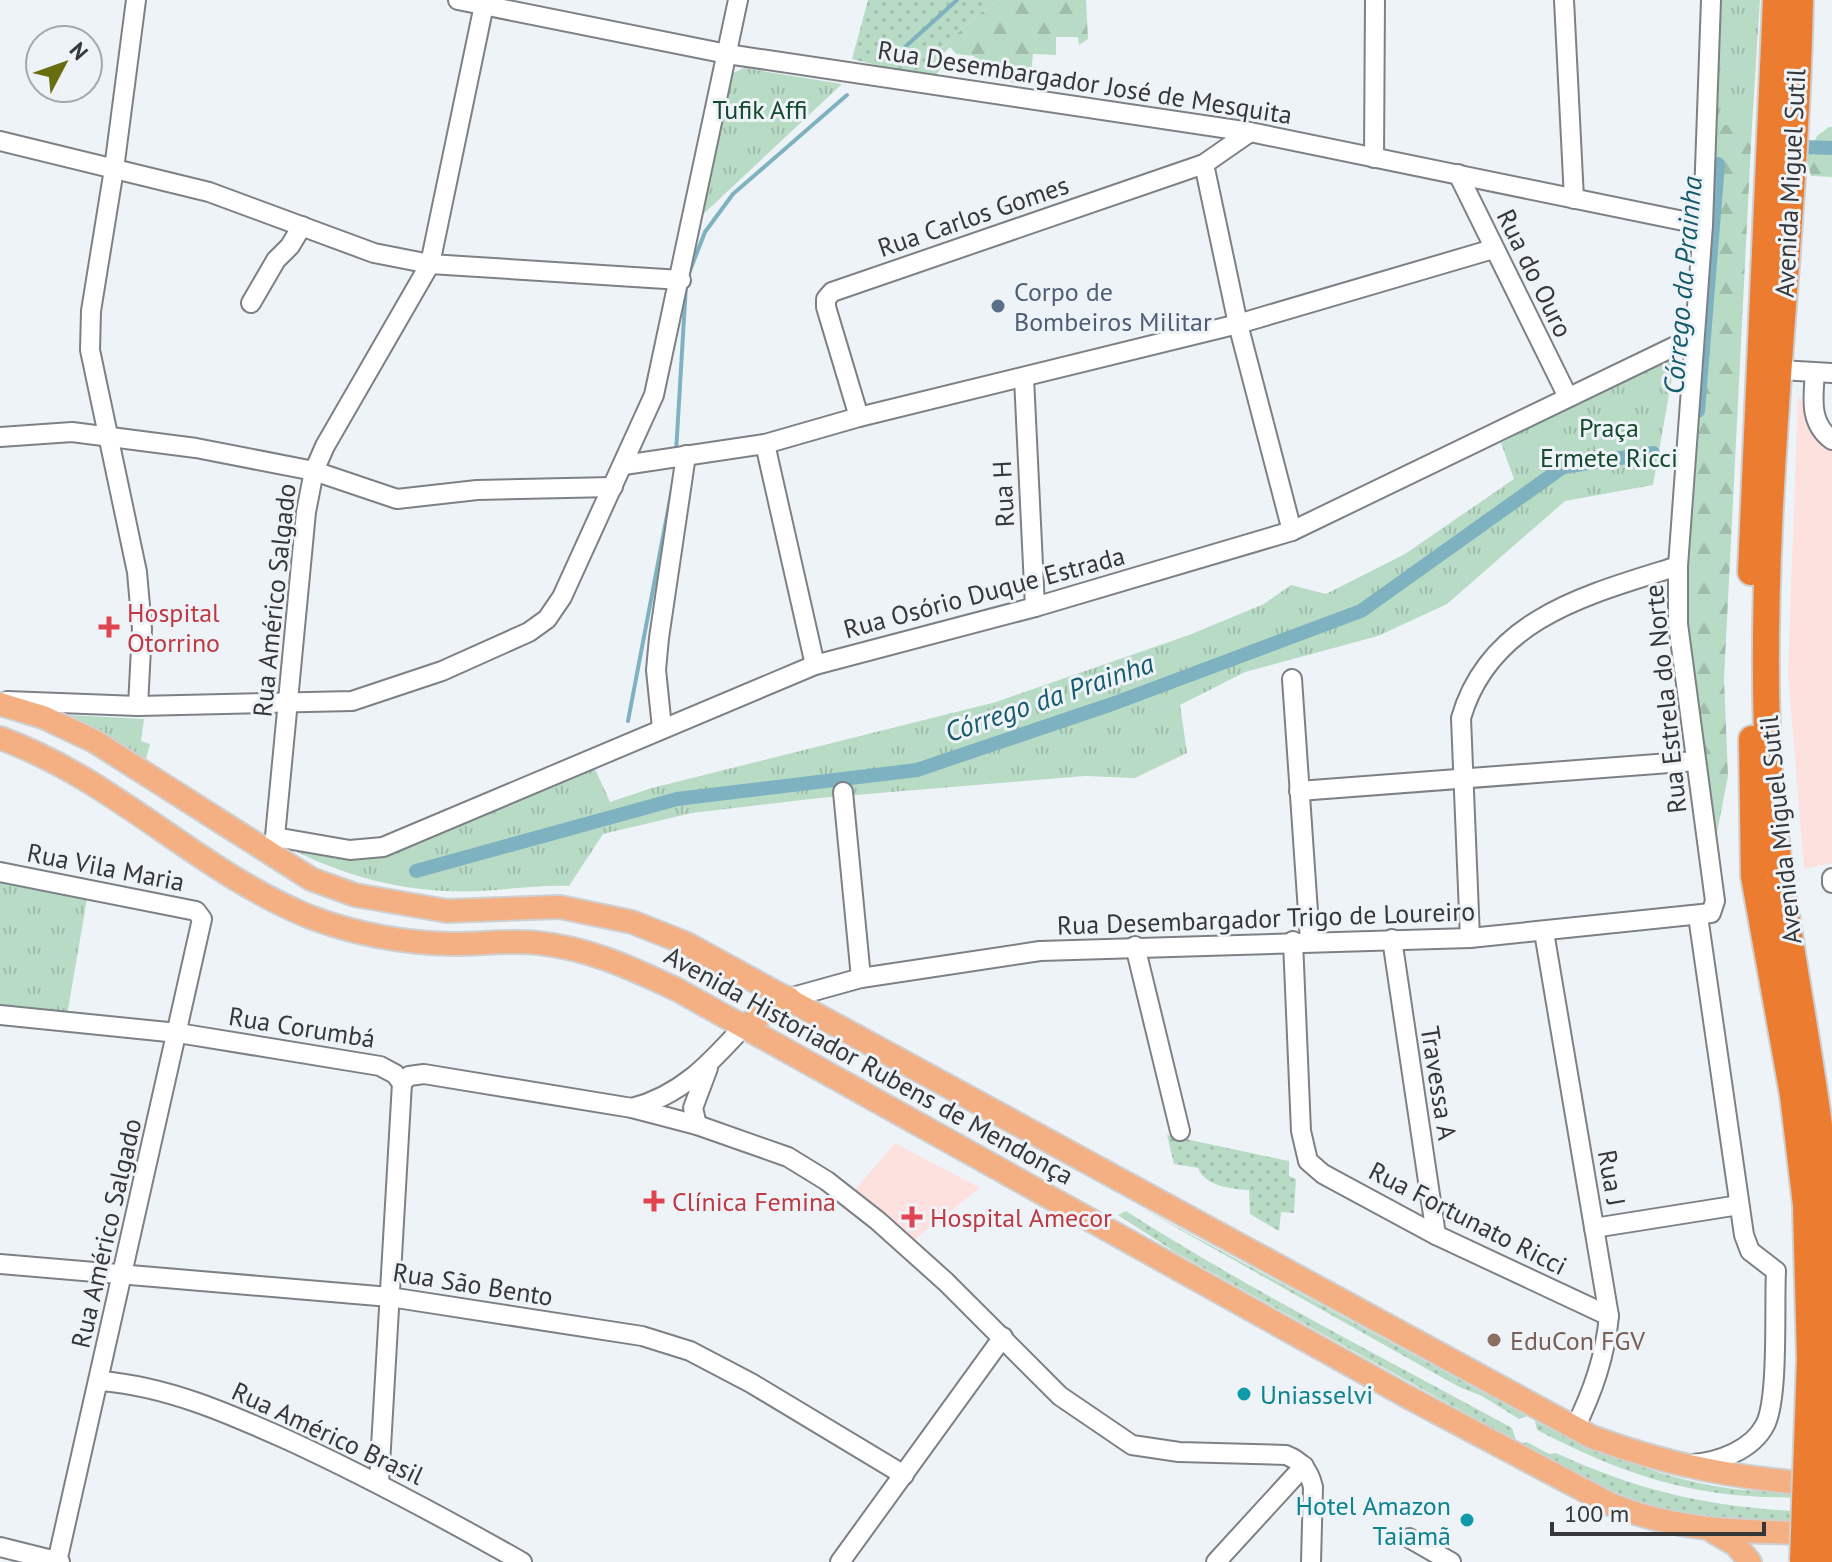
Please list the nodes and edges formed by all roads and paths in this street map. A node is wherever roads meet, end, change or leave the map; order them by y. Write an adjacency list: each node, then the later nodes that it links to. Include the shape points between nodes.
1 (136, 0): 15 (street)
2 (458, 0): 9 (street, Rua Desembargador José de Mesquita)
3 (738, 0): 10 (street)
4 (1375, 0): 13 (street)
5 (1564, 0): 17 (street)
6 (1711, 0): 18 (street, Rua Estrela do Norte)
7 (1776, 0): 63 (highway, Avenida Miguel Sutil, via 1751,555 1754,876)
8 (1800, 0): 26 (highway, Avenida Miguel Sutil)
9 (484, 2): 10 (street, Rua Desembargador José de Mesquita); 21 (street, Rua Américo Salgado)
10 (727, 54): 11 (street, Rua Desembargador José de Mesquita); 22 (street)
11 (1250, 132): 13 (street, Rua Desembargador José de Mesquita); 14 (street, Rua Carlos Gomes)
12 (0, 141): 15 (street)
13 (1374, 158): 16 (street, Rua Desembargador José de Mesquita)
14 (1204, 164): 24 (street); 30 (street, Rua Carlos Gomes, via 832,292 826,307)
15 (114, 169): 19 (street, via 209,192); 31 (street, via 91,311 90,350)
16 (1458, 174): 17 (street, Rua Desembargador José de Mesquita); 20 (street, Rua do Ouro)
17 (1574, 199): 18 (street, Rua Desembargador José de Mesquita)
18 (1703, 225): 25 (street, Rua Estrela do Norte)
19 (302, 226): 21 (street, via 374,253); 23 (street)
20 (1493, 249): 24 (street); 29 (street, Rua do Ouro)
21 (430, 264): 22 (street); 38 (street, Rua Américo Salgado)
22 (681, 280): 32 (street, via 654,395)
23 (251, 303)
24 (1238, 324): 28 (street); 40 (street)
25 (1694, 337): 29 (street, Rua Osório Duque Estrada); 41 (street, Rua Estrela do Norte)
26 (1780, 370): 27 (street); 63 (highway, Avenida Miguel Sutil, via 1766,649)
27 (1824, 373): 33 (street, via 1812,400 1816,423)
28 (1024, 378): 30 (street); 42 (street, Rua H)
29 (1567, 395): 40 (street, Rua Osório Duque Estrada)
30 (859, 417): 35 (street)
31 (109, 437): 34 (street, via 72,432); 38 (street); 47 (street, via 137,572 142,629)
32 (635, 439): 36 (street); 37 (street)
33 (1832, 440)
34 (1, 442)
35 (765, 444): 36 (street); 43 (street)
36 (673, 456): 37 (street); 48 (street, via 656,670)
37 (624, 465): 39 (street)
38 (314, 471): 39 (street, via 397,499 477,490); 46 (street, Rua Américo Salgado)
39 (613, 487): 46 (street, via 562,597 547,619 529,632 381,694 352,701)
40 (1292, 531): 42 (street, Rua Osório Duque Estrada)
41 (1678, 566): 50 (street, Rua Estrela do Norte, via 1678,624); 51 (street, via 1590,594 1507,641 1470,686 1461,718)
42 (1035, 607): 43 (street, Rua Osório Duque Estrada)
43 (815, 665): 48 (street, Rua Osório Duque Estrada)
44 (1292, 679): 52 (street)
45 (0, 703): 47 (street); 54 (main road, Avenida Historiador Rubens de Mendonça, via 108,748)
46 (289, 703): 47 (street); 54 (street, Rua Américo Salgado)
47 (138, 706)
48 (662, 728): 54 (street, Rua Osório Duque Estrada, via 383,847)
49 (0, 738): 69 (main road, Avenida Historiador Rubens de Mendonça, via 63,764 215,864 309,916 397,939 537,943 580,950 676,989)
50 (1696, 761): 51 (street); 57 (street, Rua Estrela do Norte, via 1715,901)
51 (1463, 779): 52 (street); 59 (street)
52 (1299, 791): 61 (street)
53 (843, 792): 64 (street)
54 (274, 847): 66 (main road, Avenida Historiador Rubens de Mendonça, via 311,879 400,906 447,911 560,907 632,922 685,943)
55 (0, 872): 56 (street, Rua Vila Maria)
56 (201, 914): 70 (street, Rua Américo Salgado)
57 (1705, 914): 58 (street, Rua Desembargador Trigo de Loureiro); 76 (street, Rua Estrela do Norte)
58 (1544, 932): 59 (street, Rua Desembargador Trigo de Loureiro); 77 (street, Rua J)
59 (1470, 938): 60 (street, Rua Desembargador Trigo de Loureiro)
60 (1392, 939): 61 (street, Rua Desembargador Trigo de Loureiro); 78 (street, Travessa A)
61 (1302, 941): 62 (street, Rua Desembargador Trigo de Loureiro); 78 (street, Rua Fortunato Ricci, via 1302,1150 1323,1174)
62 (1135, 946): 64 (street, Rua Desembargador Trigo de Loureiro, via 1040,951); 75 (street)
63 (1781, 956): 84 (highway, Avenida Miguel Sutil)
64 (861, 978): 65 (street, Rua Desembargador Trigo de Loureiro)
65 (824, 986): 66 (street, Rua Desembargador Trigo de Loureiro); 68 (street, via 816,1003)
66 (789, 998): 68 (main road, Avenida Historiador Rubens de Mendonça); 69 (main road)
67 (0, 1015): 70 (street, Rua Corumbá)
68 (825, 1018): 86 (main road, Avenida Historiador Rubens de Mendonça)
69 (744, 1026): 71 (street); 92 (main road, Avenida Historiador Rubens de Mendonça, via 1538,1468 1645,1518)
70 (178, 1033): 72 (street, Rua Corumbá, via 380,1066); 80 (street, Rua Américo Salgado)
71 (711, 1061): 73 (street, via 670,1095); 74 (street, via 693,1108)
72 (402, 1083): 73 (street, via 424,1074); 81 (street)
73 (632, 1108): 74 (street)
74 (697, 1125): 83 (street, via 788,1157 827,1181)
75 (1180, 1131)
76 (1739, 1205): 77 (street); 87 (street, Rua Estrela do Norte, via 1746,1243 1776,1271 1766,1423 1756,1437 1722,1459 1694,1464)
77 (1594, 1228): 82 (street, Rua J)
78 (1436, 1235): 82 (street, Rua Fortunato Ricci)
79 (0, 1264): 80 (street, Rua São Bento)
80 (123, 1274): 81 (street, Rua São Bento); 85 (street, Rua Américo Salgado)
81 (390, 1297): 89 (street, Rua São Bento, via 642,1336 690,1351); 90 (street)
82 (1609, 1316): 86 (street, Rua J, via 1600,1370)
83 (1003, 1337): 88 (street, via 1060,1396 1132,1445 1286,1455); 89 (street)
84 (1820, 1360): 103 (highway, Avenida Miguel Sutil, bridge); 104 (highway, Avenida Miguel Sutil, bridge)
85 (100, 1381): 90 (street, Rua Américo Brasil, via 128,1383 212,1407); 96 (street, Rua Américo Salgado)
86 (1575, 1428): 87 (main road, Avenida Historiador Rubens de Mendonça)
87 (1655, 1460): 91 (main road, Avenida Historiador Rubens de Mendonça, via 1717,1474)
88 (1304, 1466): 99 (street); 100 (street, via 1313,1487)
89 (904, 1475): 98 (street)
90 (379, 1482): 97 (street, Rua Américo Brasil)
91 (1832, 1486)
92 (1701, 1527): 93 (main road, Avenida Historiador Rubens de Mendonça); 102 (main road, via 1736,1545)
93 (1832, 1533)
94 (1409, 1538): 101 (street)
95 (0, 1547): 96 (street)
96 (58, 1562)
97 (522, 1562)
98 (840, 1562)
99 (1216, 1562)
100 (1311, 1562)
101 (1451, 1562)
102 (1750, 1562)
103 (1803, 1562)
104 (1822, 1562)

